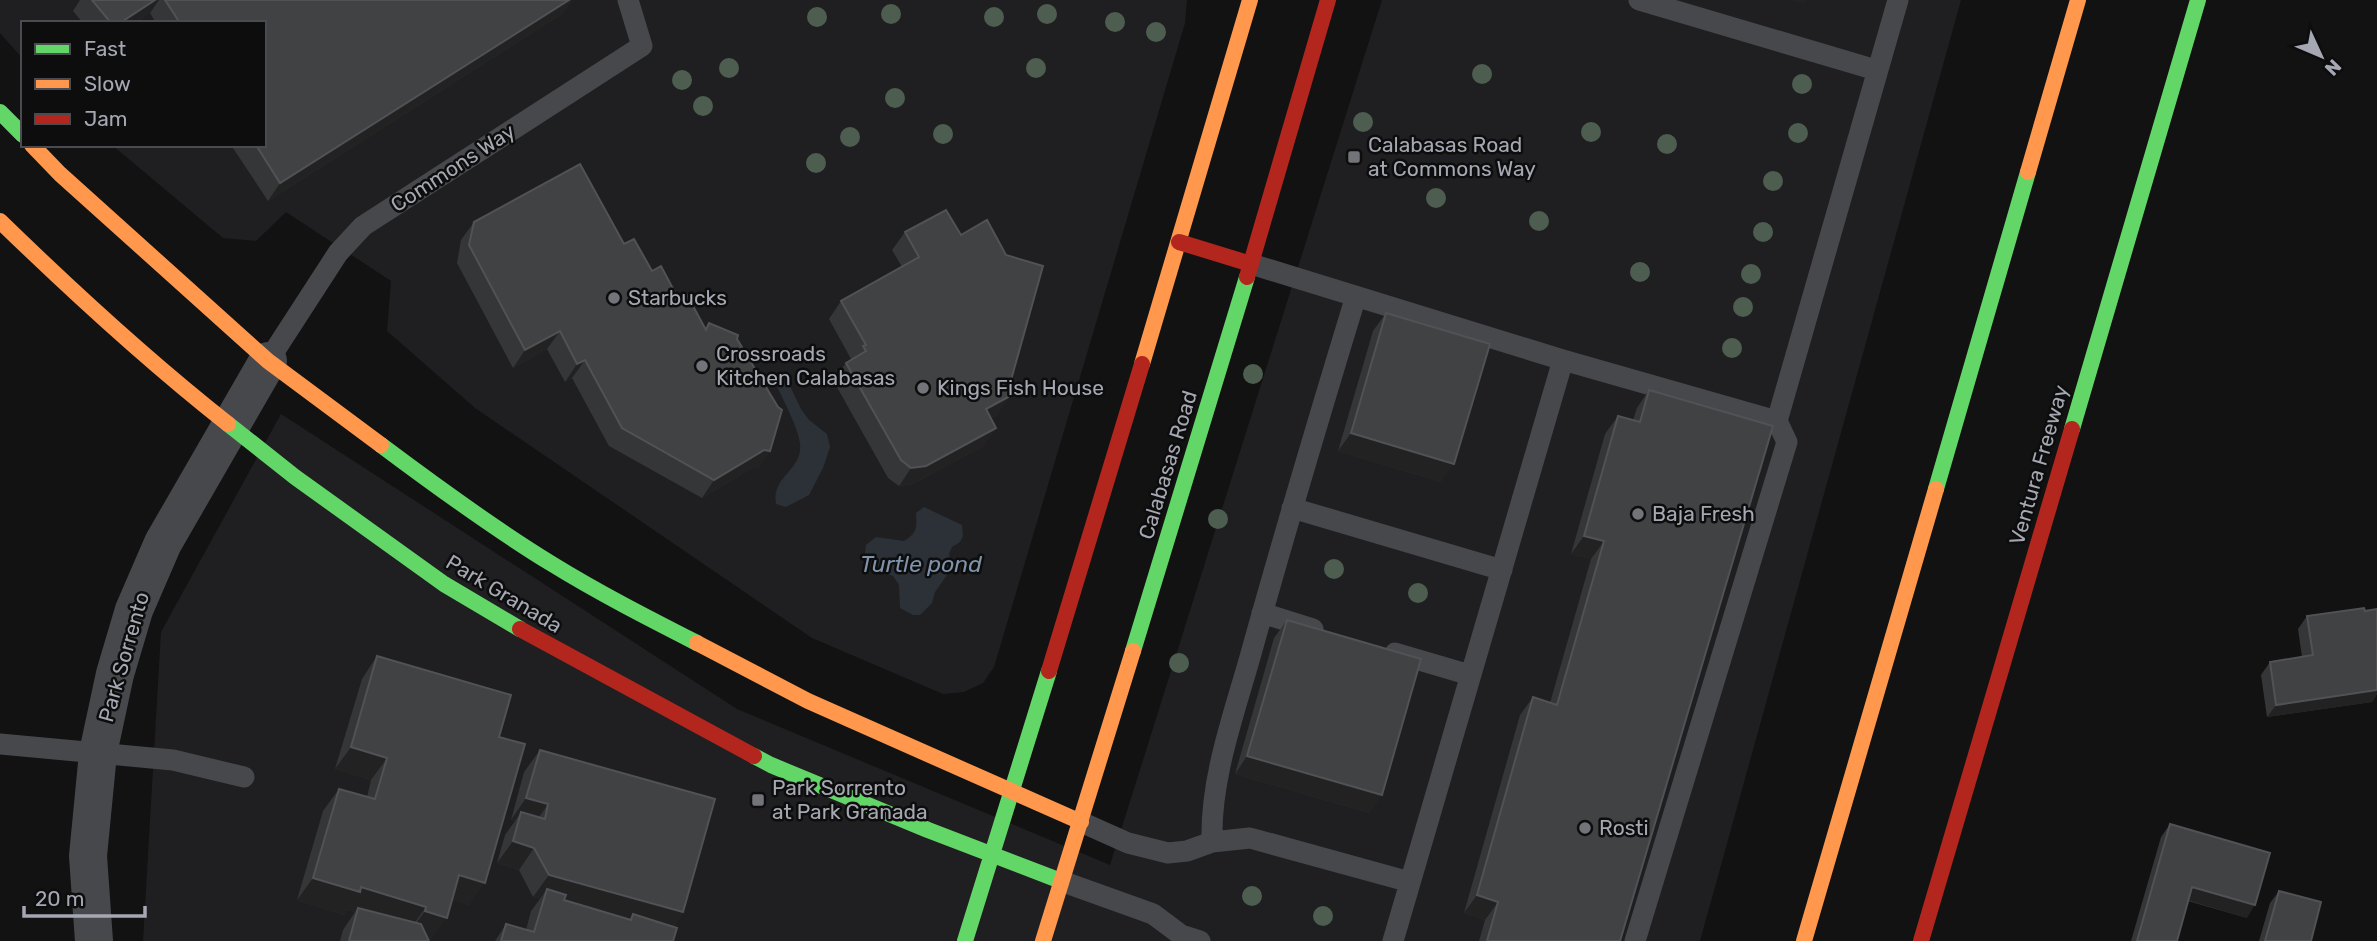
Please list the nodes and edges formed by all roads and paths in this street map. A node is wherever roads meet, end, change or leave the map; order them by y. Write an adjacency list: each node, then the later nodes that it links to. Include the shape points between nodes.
1 (628, 0): 17 (lane, Commons Way, via 642,46 363,226 338,253)
2 (1250, 0): 13 (main road)
3 (1328, 0): 14 (main road, Calabasas Road)
4 (1639, 0): 8 (lane)
5 (1898, 0): 8 (lane)
6 (2078, 0): 41 (main road)
7 (2198, 0): 42 (main road, Ventura Freeway)
8 (1876, 70): 18 (lane)
9 (0, 111): 10 (main road)
10 (21, 133)
11 (34, 147): 17 (main road)
12 (0, 221): 19 (main road, Park Granada, via 57,277)
13 (1180, 242): 14 (main road); 29 (main road)
14 (1251, 264): 15 (lane); 30 (main road, Calabasas Road)
15 (1356, 296): 16 (lane); 20 (lane)
16 (1563, 360): 18 (lane); 21 (lane)
17 (268, 361): 19 (street, Park Sorrento); 29 (main road, via 460,504 607,596 808,701)
18 (1777, 421): 40 (lane, via 1787,442)
19 (229, 427): 27 (street, Park Sorrento, via 163,543 134,610); 32 (main road, Park Granada, via 444,584 555,649 771,765)
20 (1292, 508): 21 (lane); 22 (lane)
21 (1502, 570): 25 (lane)
22 (1262, 613): 23 (lane); 31 (lane, via 1220,766 1211,817)
23 (1327, 633)
24 (1379, 648): 25 (lane)
25 (1470, 675): 34 (lane)
26 (0, 744): 27 (lane)
27 (98, 753): 28 (lane, via 173,760); 36 (street, Park Sorrento, via 88,856)
28 (244, 777)
29 (1012, 792): 30 (main road); 32 (main road)
30 (1081, 822): 31 (lane, via 1128,843 1168,853); 33 (main road, Calabasas Road)
31 (1212, 842): 34 (lane, via 1250,838)
32 (991, 855): 33 (main road, Park Granada); 37 (main road)
33 (1061, 881): 35 (lane, via 1153,914); 38 (main road, Calabasas Road)
34 (1410, 882): 39 (lane)
35 (1187, 939)
36 (94, 941)
37 (965, 941)
38 (1043, 941)
39 (1393, 941)
40 (1635, 941)
41 (1804, 941)
42 (1921, 941)

